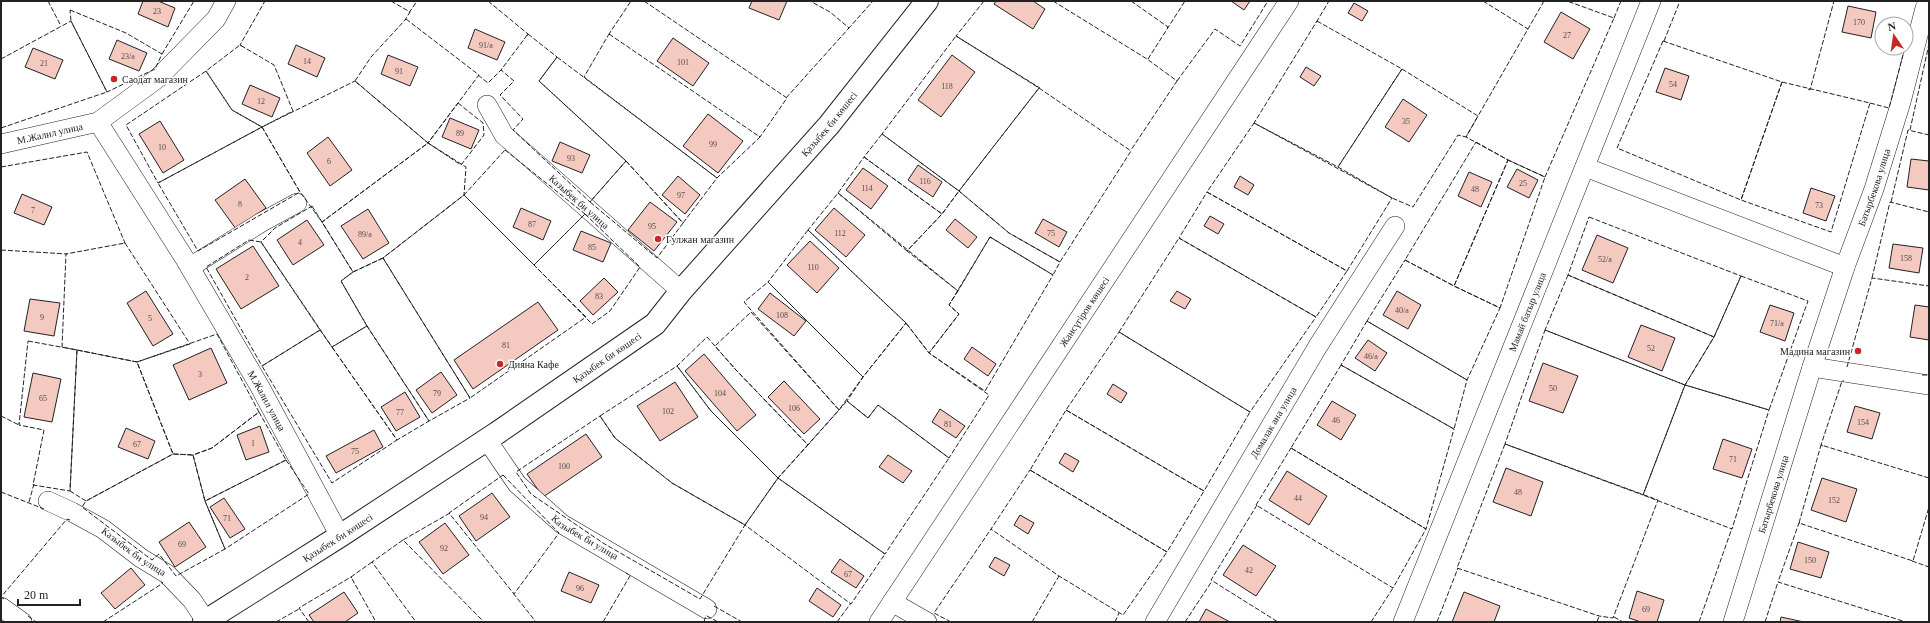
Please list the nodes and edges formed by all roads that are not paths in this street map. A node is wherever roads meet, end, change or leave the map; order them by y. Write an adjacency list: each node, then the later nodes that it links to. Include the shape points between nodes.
1 (226, 1): 7 (street, М.Жалил улица, via 216,19 158,78)
2 (927, 1): 14 (main road, Қазыбек би көшесі, via 829,125)
3 (1289, 1): 20 (street, Жансүгіров көшесі)
4 (1651, 1): 9 (street, Мамай батыр улица)
5 (1929, 8): 13 (street, Батырбекова улица, via 1925,8 1901,102 1874,190)
6 (487, 105): 14 (street, Казыбек би улица, via 504,135)
7 (98, 122): 8 (street, М.Жалил улица); 12 (street, М.Жалил улица)
8 (1, 144)
9 (1585, 168): 13 (street); 28 (street, Мамай батыр улица)
10 (297, 203): 12 (street)
11 (1395, 226): 27 (street, Домалак ана улица, via 1318,346)
12 (190, 267): 19 (street, М.Жалил улица, via 260,388)
13 (1845, 267): 15 (street, Батырбекова улица)
14 (681, 291): 17 (main road, Қазыбек би көшесі, via 655,324)
15 (1812, 367): 16 (street); 29 (street, Батырбекова улица)
16 (1929, 385)
17 (486, 440): 19 (main road, Қазыбек би көшесі); 22 (street, Казыбек би улица, via 517,484 562,524)
18 (48, 501): 24 (street, Казыбек би улица, via 103,529 167,574 192,600)
19 (340, 536): 24 (main road, Қазыбек би көшесі)
20 (892, 602): 25 (street, Жансүгіров көшесі); 26 (street)
21 (1, 607): 23 (street)
22 (707, 608)
23 (22, 622)
24 (205, 622)
25 (879, 622)
26 (927, 622)
27 (1155, 622)
28 (1403, 622)
29 (1733, 622)

